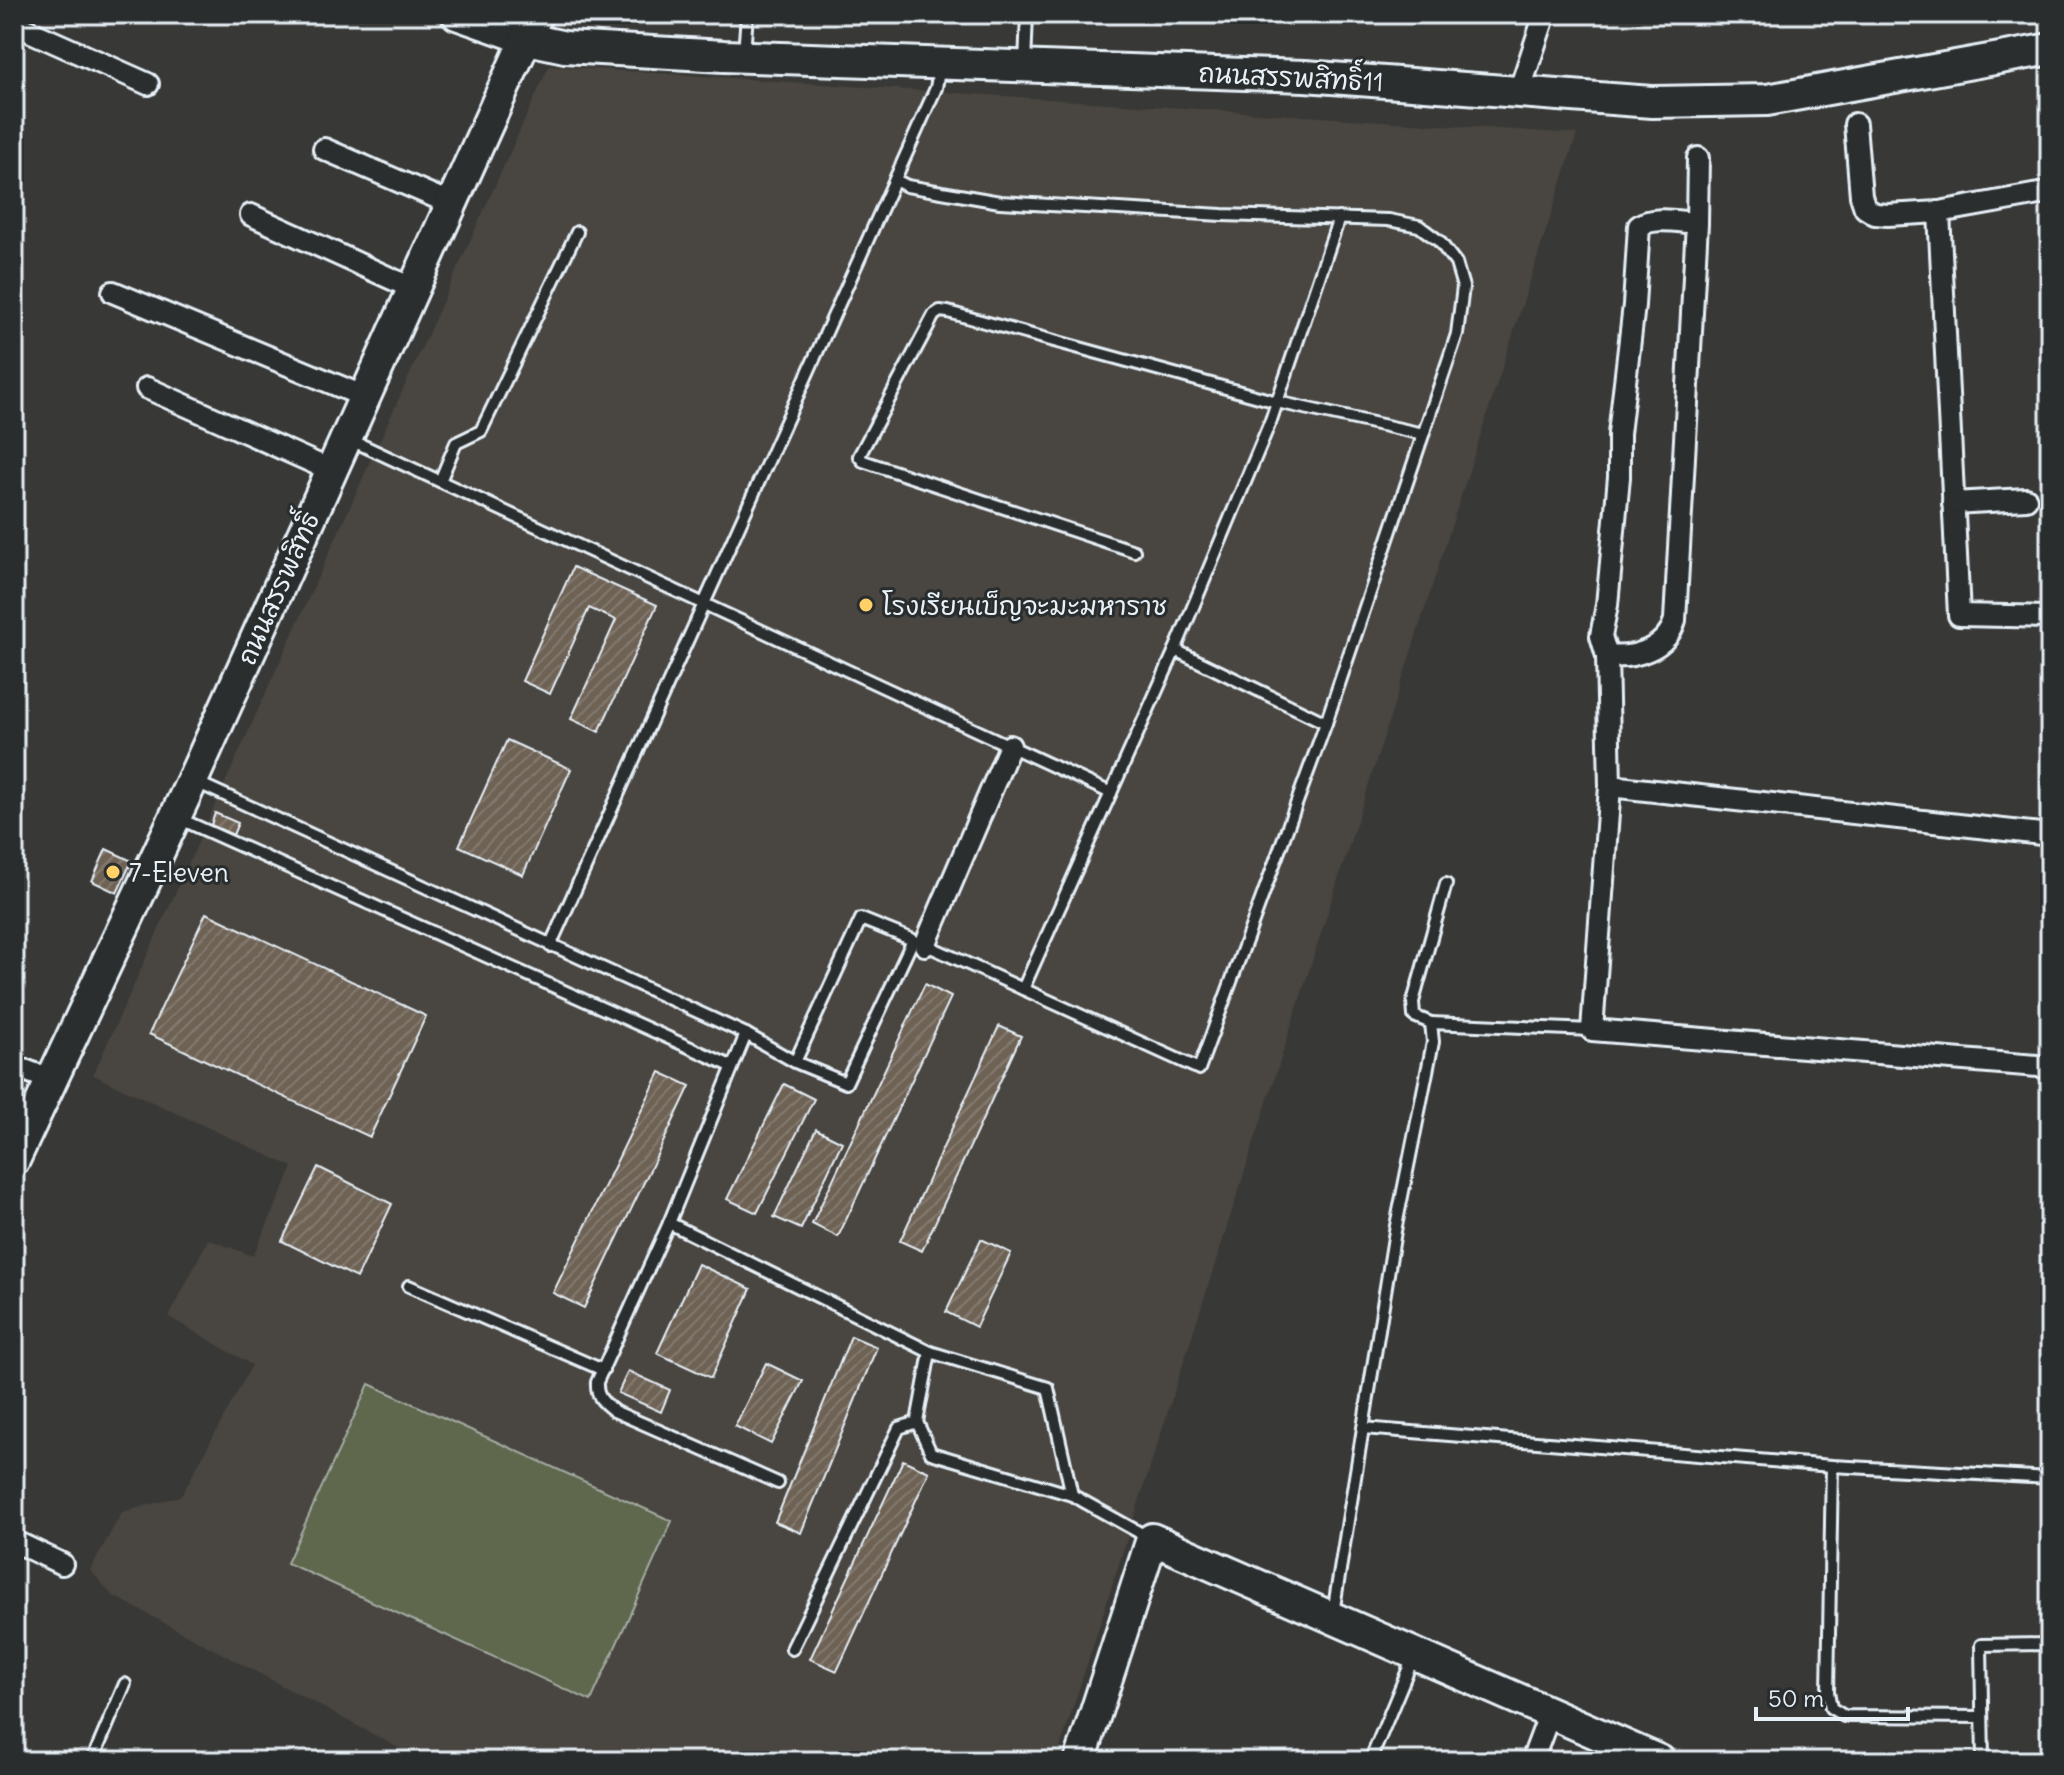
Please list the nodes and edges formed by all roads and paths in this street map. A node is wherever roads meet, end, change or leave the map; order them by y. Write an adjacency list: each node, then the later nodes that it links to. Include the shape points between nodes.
1 (457, 14): 6 (street, ถนนสรรพสิทธิ์11)
2 (747, 14): 8 (lane)
3 (1027, 14): 10 (lane)
4 (1545, 14): 12 (street)
5 (18, 23): 11 (street)
6 (533, 26): 8 (street, ถนนสรรพสิทธิ์11, via 565,47); 18 (street, ถนนสรรพสิทธิ์)
7 (2050, 49): 12 (street, ถนนสรรพสิทธิ์11, via 1767,100 1652,102)
8 (744, 56): 9 (street, ถนนสรรพสิทธิ์11)
9 (941, 63): 10 (street, ถนนสรรพสิทธิ์11); 16 (lane, via 936,88)
10 (1025, 67): 12 (street, ถนนสรรพสิทธิ์11, via 1305,76)
11 (148, 84)
12 (1519, 92)
13 (1855, 124): 19 (street, via 1865,208 1888,215)
14 (324, 149): 18 (street)
15 (1698, 158): 22 (street)
16 (895, 180): 21 (lane, via 1000,202); 36 (lane)
17 (2050, 192): 19 (street)
18 (454, 205): 24 (street, ถนนสรรพสิทธิ์)
19 (1939, 212): 34 (street)
20 (251, 215): 24 (street)
21 (1339, 218): 28 (lane); 29 (lane, via 1419,226 1456,263 1463,287 1457,334)
22 (1697, 223): 39 (street, via 1675,620 1671,635 1658,645 1626,658); 39 (street, via 1646,221 1639,226 1601,636)
23 (577, 232): 32 (lane, via 481,431 456,443)
24 (414, 289): 27 (street, ถนนสรรพสิทธิ์)
25 (113, 292): 27 (street)
26 (147, 388): 31 (street)
27 (365, 397): 30 (street, ถนนสรรพสิทธิ์)
28 (1277, 402): 29 (lane); 35 (lane, via 948,312 934,315 862,449 863,461); 38 (lane)
29 (1423, 434): 40 (lane)
30 (346, 438): 31 (street, ถนนสรรพสิทธิ์); 32 (lane)
31 (330, 470): 42 (street, ถนนสรรพสิทธิ์)
32 (440, 481): 36 (lane)
33 (2026, 499): 34 (street)
34 (1953, 503): 37 (street, via 1959,615)
35 (1134, 551)
36 (703, 602): 41 (lane); 49 (lane)
37 (2050, 617)
38 (1175, 650): 40 (lane); 44 (lane)
39 (1607, 656): 43 (street)
40 (1326, 723): 50 (lane, via 1199,1069)
41 (1010, 746): 44 (lane); 48 (street)
42 (192, 781): 45 (street, ถนนสรรพสิทธิ์); 49 (lane)
43 (1610, 786): 46 (street); 52 (street)
44 (1111, 793): 50 (lane)
45 (175, 817): 56 (lane); 58 (street, ถนนสรรพสิทธิ์)
46 (2050, 835)
47 (1446, 884): 51 (lane, via 1413,1002 1414,1016)
48 (919, 942): 50 (lane); 54 (lane, via 846,1083); 54 (lane, via 861,919)
49 (550, 946): 53 (lane)
50 (1023, 989)
51 (1431, 1023): 52 (lane); 65 (lane, via 1433,1042)
52 (1592, 1030): 57 (street)
53 (746, 1034): 54 (lane); 56 (lane)
54 (795, 1062)
55 (14, 1066): 58 (street)
56 (731, 1066): 60 (lane)
57 (2050, 1067)
58 (51, 1080): 59 (street, ถนนสรรพสิทธิ์)
59 (14, 1160)
60 (669, 1223): 62 (lane); 63 (lane)
61 (409, 1286): 63 (lane)
62 (930, 1352): 64 (lane); 69 (lane, via 1048,1388)
63 (603, 1370): 68 (lane, via 596,1392 614,1411)
64 (917, 1422): 69 (lane, via 931,1453); 75 (lane, via 899,1428)
65 (1363, 1428): 66 (lane); 73 (lane)
66 (1832, 1466): 67 (lane); 79 (lane, via 1831,1708 1844,1716)
67 (2050, 1478)
68 (778, 1483)
69 (1072, 1495): 70 (lane)
70 (1152, 1539): 73 (street); 82 (street)
71 (14, 1541): 72 (street)
72 (62, 1564)
73 (1332, 1619): 76 (street)
74 (2050, 1644): 79 (lane, via 1981,1645)
75 (792, 1649)
76 (1414, 1656): 78 (street); 83 (lane)
77 (125, 1684): 81 (lane)
78 (1550, 1713): 80 (street); 84 (street)
79 (1982, 1717): 86 (lane)
80 (1624, 1754): 85 (street)
81 (92, 1761)
82 (1080, 1761)
83 (1370, 1761)
84 (1532, 1761)
85 (1660, 1761)
86 (1983, 1761)

